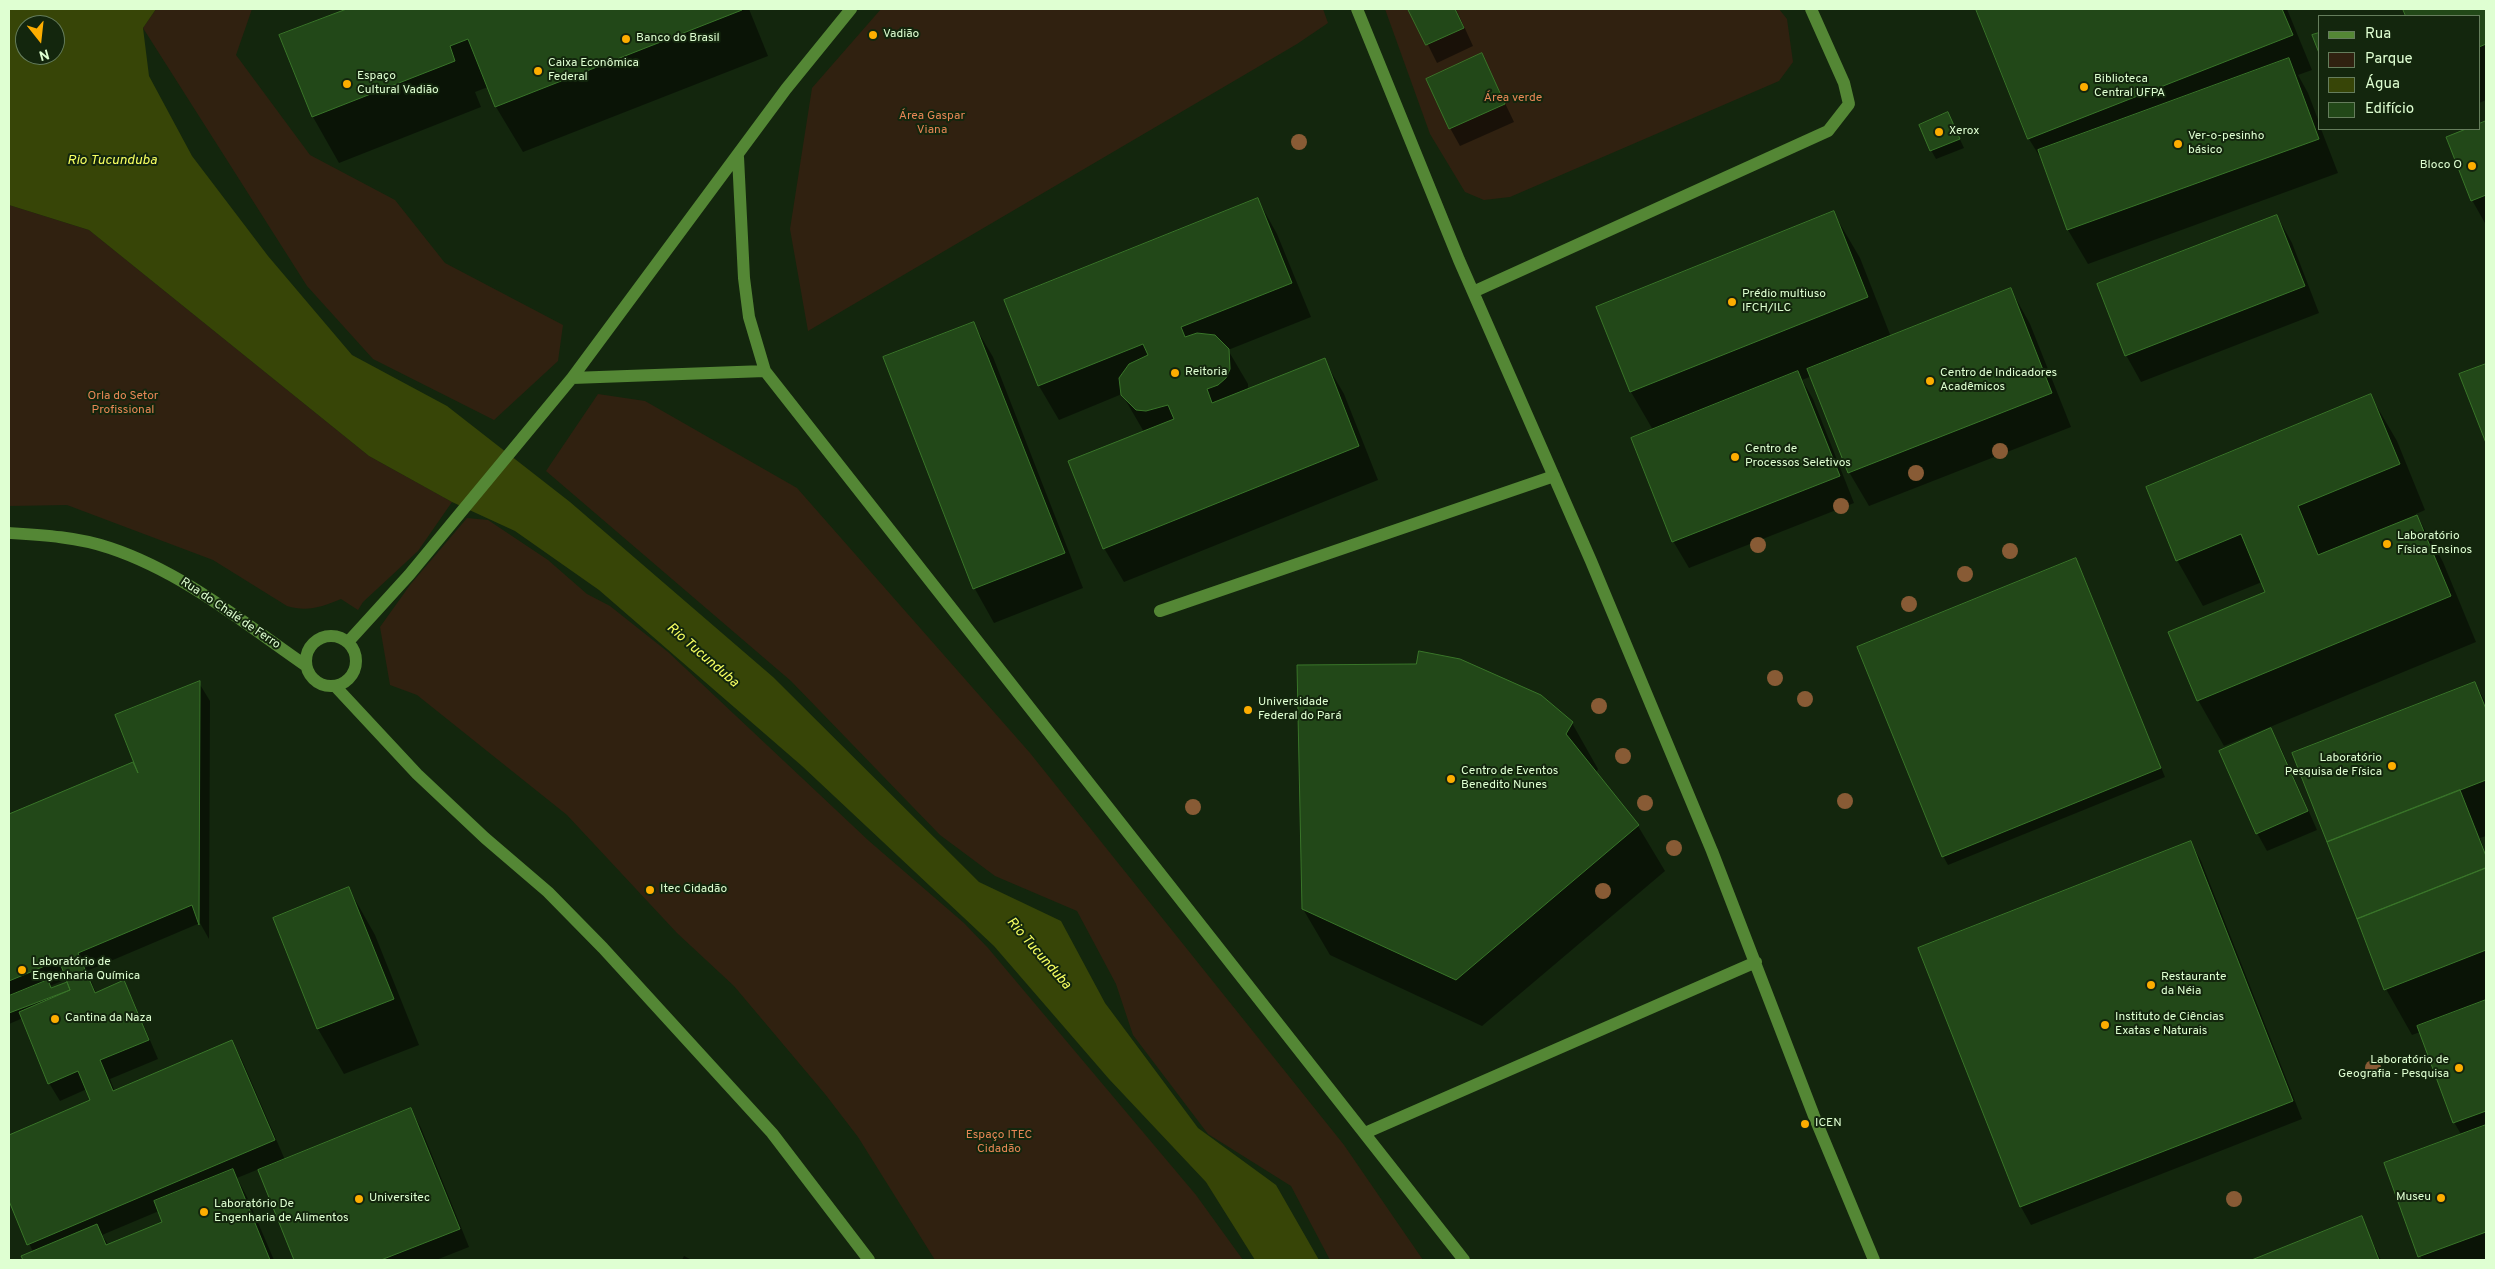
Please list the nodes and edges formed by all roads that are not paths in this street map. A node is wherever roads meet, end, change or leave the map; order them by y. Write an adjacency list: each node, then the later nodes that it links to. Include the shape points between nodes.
1 (851, 9): 4 (lane, via 786,89)
2 (1357, 9): 5 (lane)
3 (1811, 9): 5 (lane, via 1844,83 1849,104 1828,131)
4 (738, 157): 6 (lane, via 749,318); 7 (lane)
5 (1473, 292): 8 (lane)
6 (765, 370): 7 (lane); 15 (lane)
7 (572, 378): 11 (lane, via 409,575)
8 (1554, 476): 10 (lane); 14 (lane)
9 (9, 533): 12 (lane, Rua do Chalé de Ferro, via 51,536 110,548 184,582)
10 (1160, 611)
11 (348, 642): 12 (lane, via 340,637 319,638 310,646); 13 (lane, via 356,659 356,668 351,677)
12 (305, 665): 13 (lane, via 312,679 327,687)
13 (335, 686): 16 (lane, via 417,774 548,892 603,948 772,1133)
14 (1756, 962): 15 (lane); 18 (lane, via 1814,1116)
15 (1365, 1133): 17 (lane)
16 (869, 1260)
17 (1464, 1260)
18 (1874, 1260)

